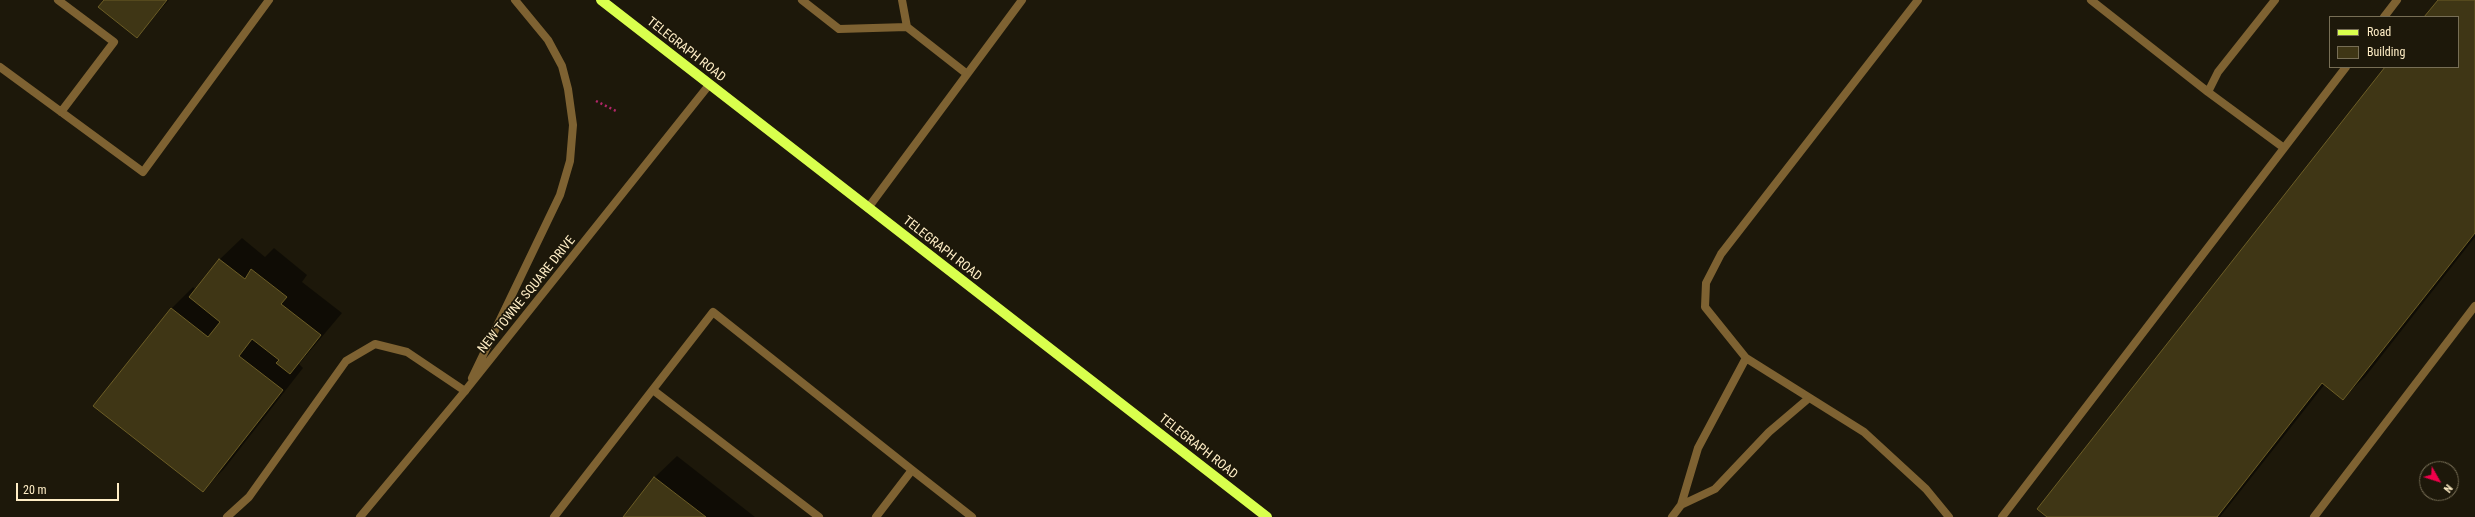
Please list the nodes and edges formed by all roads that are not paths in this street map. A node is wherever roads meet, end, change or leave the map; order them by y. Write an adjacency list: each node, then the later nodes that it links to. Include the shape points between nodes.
1 (58, 0): 19 (street, via 114,42)
2 (269, 0): 19 (street, via 142,172)
3 (516, 0): 25 (street, via 548,40 562,66 573,125 570,161 560,195)
4 (601, 0): 17 (main road, TELEGRAPH ROAD)
5 (802, 0): 13 (street, via 839,29)
6 (902, 0): 13 (street)
7 (1022, 0): 16 (street)
8 (1918, 0): 23 (street, via 1721,254 1706,283 1705,307)
9 (2090, 0): 18 (street)
10 (2275, 0): 18 (street, via 2218,72)
11 (2397, 0): 12 (street)
12 (2385, 16)
13 (906, 27): 16 (street)
14 (0, 66): 19 (street)
15 (2345, 68): 20 (street)
16 (967, 74): 21 (street)
17 (709, 85): 21 (main road, TELEGRAPH ROAD); 25 (street, NEW TOWNE SQUARE DRIVE)
18 (2208, 92): 20 (street)
19 (61, 112)
20 (2284, 148): 38 (street)
21 (868, 208): 35 (main road, TELEGRAPH ROAD)
22 (2475, 306): 39 (street)
23 (1746, 358): 26 (street); 28 (street, via 1698,448)
24 (653, 390): 27 (street, via 713,312); 31 (street); 32 (street)
25 (465, 391): 29 (street, via 407,352 375,344 346,361 249,497); 30 (street, NEW TOWNE SQUARE DRIVE)
26 (1809, 398): 28 (street, via 1769,432 1714,489); 37 (street, via 1864,432 1926,489)
27 (912, 470): 33 (street); 34 (street)
28 (1681, 505): 36 (street)
29 (227, 517)
30 (360, 517)
31 (554, 517)
32 (819, 517)
33 (876, 517)
34 (972, 517)
35 (1267, 517)
36 (1672, 517)
37 (1949, 517)
38 (2002, 517)
39 (2314, 517)

